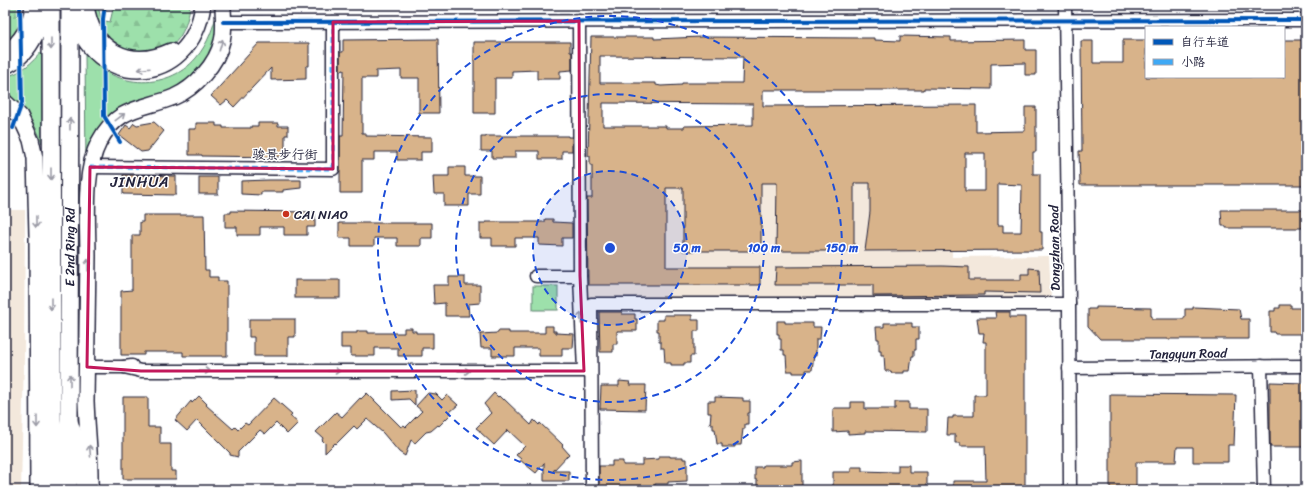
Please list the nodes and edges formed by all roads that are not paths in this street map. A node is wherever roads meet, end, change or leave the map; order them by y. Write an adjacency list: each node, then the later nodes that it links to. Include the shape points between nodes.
1 (33, 5): 15 (main road, via 26,32 18,43)
2 (44, 5): 16 (main road, via 31,44 18,58)
3 (51, 5): 29 (highway, E 2nd Ring Rd, one-way to 29)
4 (71, 5): 7 (main road, one-way to 4, via 196,31 182,52 164,64 135,70 115,66 104,60 90,46 79,32); 28 (highway, E 2nd Ring Rd, one-way to 4)
5 (86, 5): 6 (main road, via 91,26 100,41 116,52 139,59 164,54 177,46 190,24)
6 (194, 5)
7 (203, 5)
8 (223, 5): 13 (main road)
9 (1065, 5): 10 (street, Dongzhan Road)
10 (1065, 20): 11 (street); 12 (street); 21 (street, Dongzhan Road)
11 (1306, 20)
12 (580, 21): 14 (street); 20 (street)
13 (223, 22): 14 (street); 18 (main road, one-way to 13, via 99,142 118,118 142,106 178,95 202,76 219,51 223,37)
14 (333, 22): 18 (street, 骏景步行街, via 333,168)
15 (5, 53)
16 (5, 66)
17 (5, 102): 30 (main road, one-way to 30, via 20,116 34,158)
18 (90, 167): 25 (main road, one-way to 18)
19 (536, 276): 20 (street)
20 (580, 276): 26 (street, one-way to 20, via 141,371 584,371)
21 (1069, 304): 27 (street, Dongzhan Road); 36 (street, via 591,304)
22 (181, 364): 26 (street)
23 (1261, 366): 24 (street, Tangyun Road); 27 (street, Tangyun Road); 38 (street)
24 (1306, 366)
25 (87, 367): 26 (street); 35 (main road, one-way to 25, via 86,414)
26 (124, 367)
27 (1069, 368): 37 (street, Dongzhan Road)
28 (70, 419): 33 (highway, E 2nd Ring Rd, via 67,442); 34 (main road)
29 (52, 420): 31 (main road); 32 (highway, E 2nd Ring Rd)
30 (38, 490)
31 (44, 490)
32 (53, 490)
33 (68, 490)
34 (86, 490)
35 (90, 490)
36 (592, 490)
37 (1070, 490)
38 (1264, 490)

